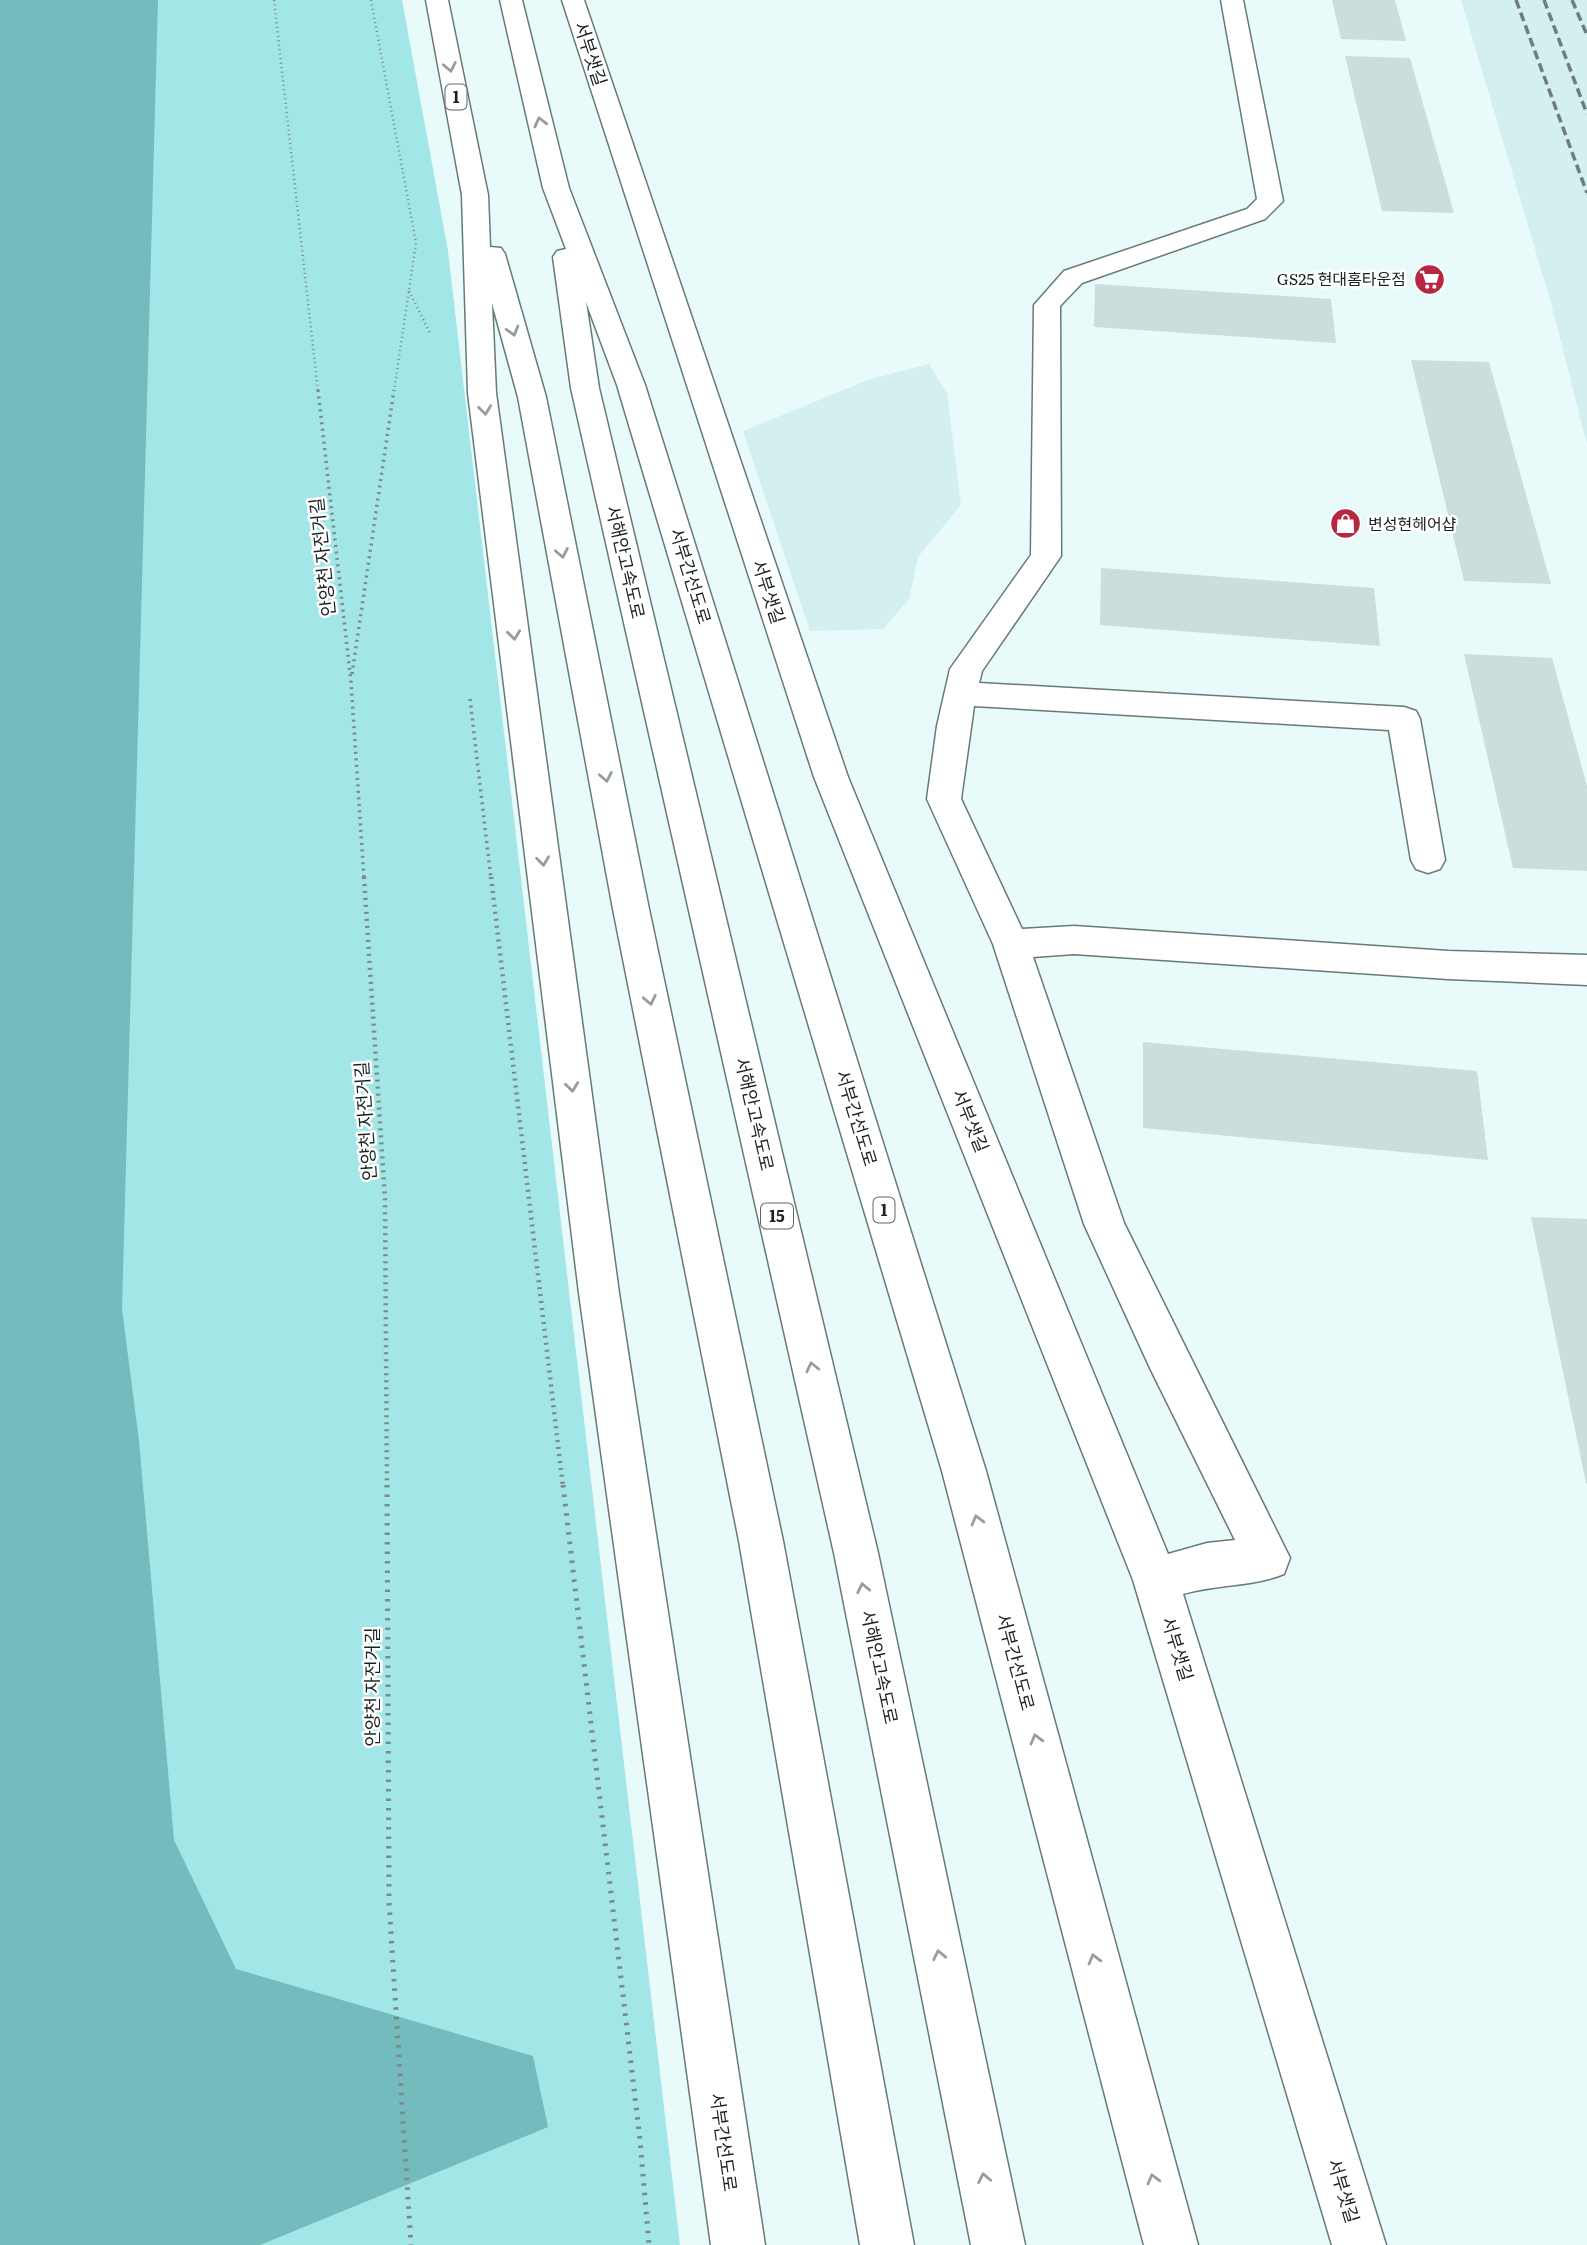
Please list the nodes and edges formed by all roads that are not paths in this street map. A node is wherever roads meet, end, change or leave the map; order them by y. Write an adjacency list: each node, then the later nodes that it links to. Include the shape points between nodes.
1 (437, 0): 6 (main road, 서부간선도로 / 1, one-way to 6)
2 (511, 0): 5 (main road, 서부간선도로 / 1, one-way to 2)
3 (573, 0): 11 (main road, 서부샛길, via 831,777)
4 (1232, 0): 7 (main road, via 1270,201 1256,214 1073,277 1047,305 1046,556 966,669)
5 (556, 188): 14 (main road, 서해안고속도로 / 15, one-way to 5, via 856,1553 585,388); 15 (main road, 서부간선도로 / 1, one-way to 5, via 964,1471 631,385)
6 (475, 195): 12 (main road, 서부간선도로 / 1, one-way to 12, via 482,393 599,1293); 13 (main road, one-way to 13, via 532,397 761,1541)
7 (961, 694): 8 (main road, via 1404,719); 9 (main road, via 944,799)
8 (1428, 860)
9 (1010, 944): 10 (main road, via 1074,940); 11 (main road, via 1104,1224 1268,1558 1207,1565)
10 (1587, 970)
11 (1156, 1580): 16 (main road, 서부샛길)
12 (738, 2245)
13 (887, 2245)
14 (998, 2245)
15 (1171, 2245)
16 (1359, 2245)

